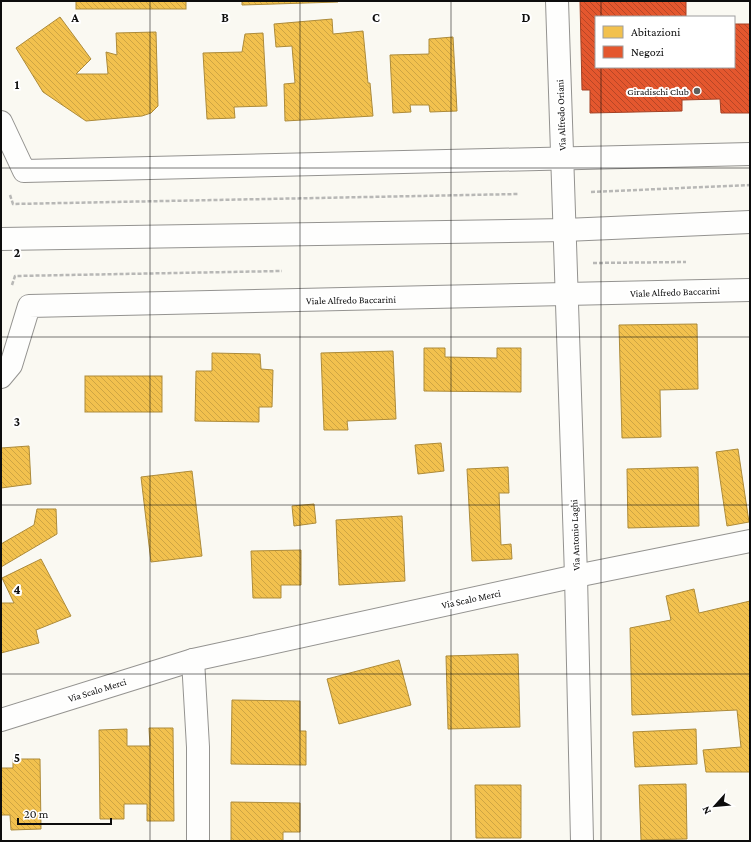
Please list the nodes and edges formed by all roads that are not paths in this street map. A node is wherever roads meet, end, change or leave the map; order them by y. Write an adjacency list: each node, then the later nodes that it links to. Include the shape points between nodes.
1 (557, 1): 4 (street, Via Alfredo Oriani)
2 (1, 122): 4 (street, via 24,171)
3 (750, 154): 4 (street)
4 (562, 160): 6 (street, Via Alfredo Oriani)
5 (750, 222): 6 (street)
6 (565, 230): 7 (street); 9 (street, Via Antonio Laghi)
7 (1, 239)
8 (750, 290): 9 (street, Viale Alfredo Baccarini)
9 (567, 296): 10 (street, Viale Alfredo Baccarini, via 29,306 11,365); 12 (street, Via Antonio Laghi)
10 (1, 377)
11 (750, 541): 12 (street, Via Scalo Merci)
12 (576, 576): 13 (street, Via Scalo Merci); 16 (street, Via Antonio Laghi)
13 (193, 660): 14 (street, Via Scalo Merci); 15 (street, via 198,747)
14 (1, 720)
15 (198, 841)
16 (582, 841)

